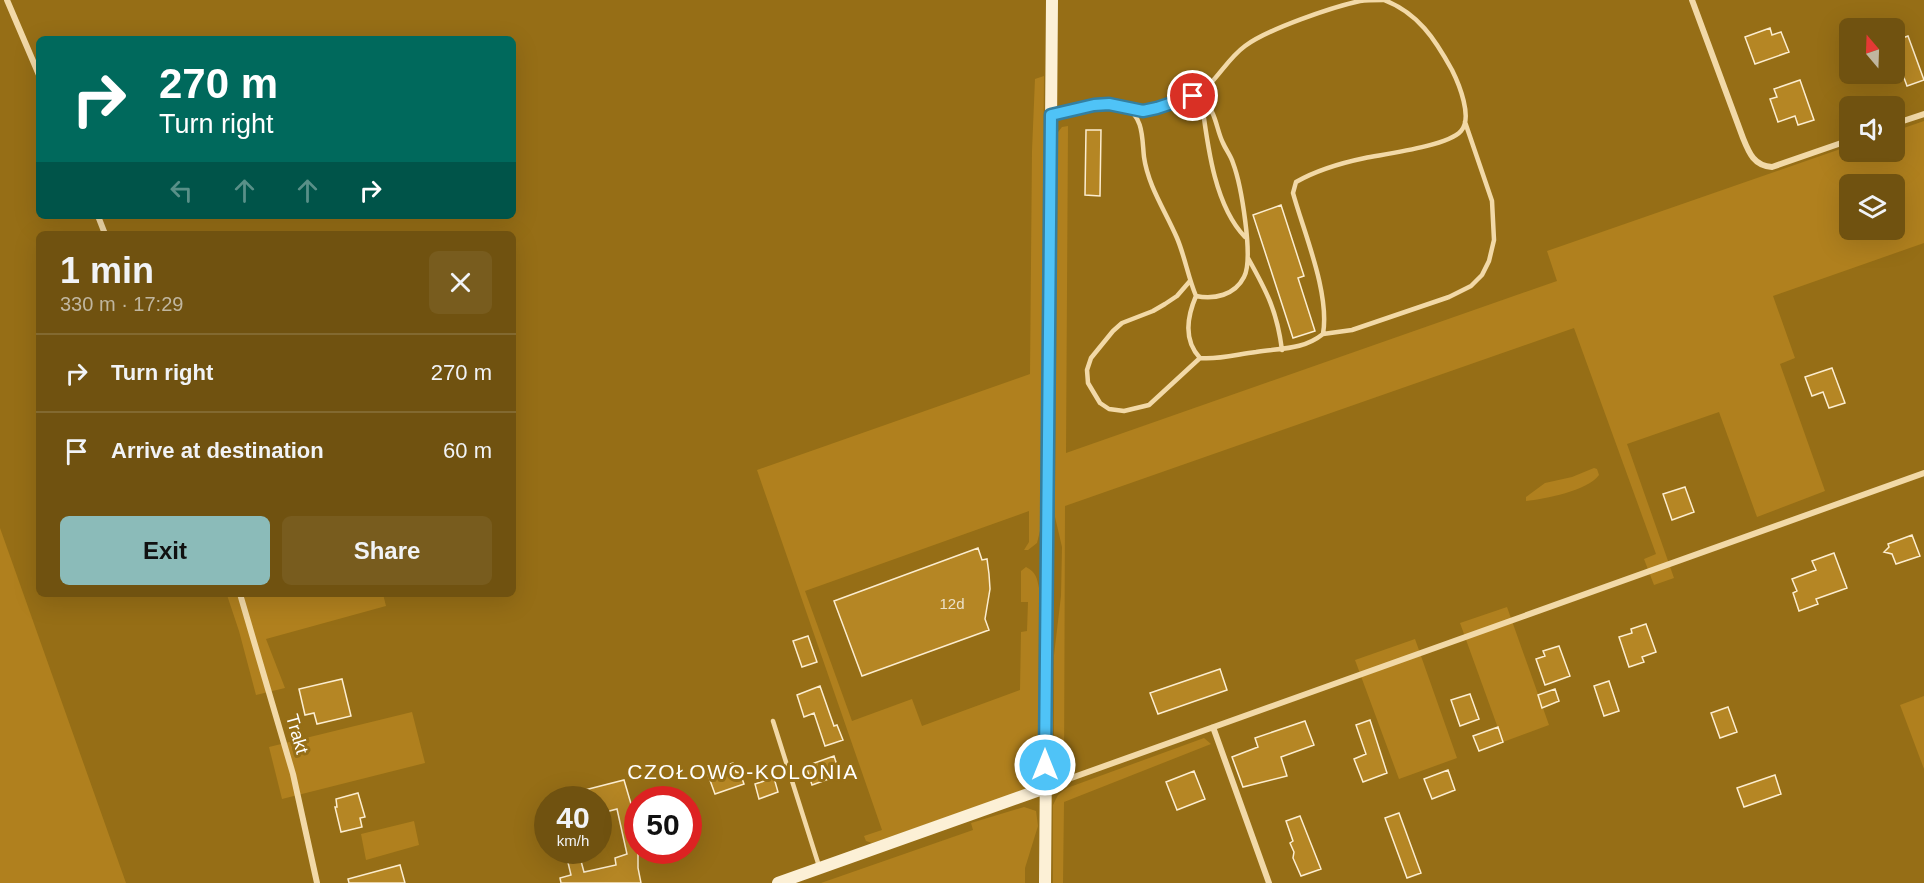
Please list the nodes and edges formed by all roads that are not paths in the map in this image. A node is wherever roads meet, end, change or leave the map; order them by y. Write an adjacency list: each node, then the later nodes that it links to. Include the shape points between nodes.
1 (7, 0): 5 (street)
2 (1052, 0): 9 (main road)
3 (1383, 0): 6 (lane, via 1361,1 1262,36 1227,62); 11 (lane, via 1414,16 1439,49 1459,86 1466,109)
4 (1692, 0): 12 (street, via 1743,138 1757,163 1772,167)
5 (36, 68)
6 (1201, 92): 7 (lane, via 1157,108); 13 (lane, via 1233,162 1241,191); 13 (lane, via 1208,143 1221,192 1236,228)
7 (1127, 109): 9 (lane, via 1094,105); 15 (lane, via 1138,118 1145,161 1161,207 1177,237)
8 (1924, 114): 10 (street)
9 (1051, 115): 24 (main road)
10 (1905, 120)
11 (1465, 122): 17 (lane, via 1492,201 1494,240 1482,275 1471,286 1449,297 1352,330); 17 (lane, via 1461,131 1450,138 1335,166 1296,182 1293,193 1322,296)
12 (1839, 144)
13 (1245, 237): 14 (lane)
14 (1247, 258): 16 (lane, via 1245,276 1235,289 1220,296); 18 (lane, via 1269,295)
15 (1190, 281): 16 (lane); 19 (lane, via 1171,300 1122,323 1113,332 1091,358 1088,383 1100,403 1124,411 1149,405)
16 (1196, 296): 19 (lane, via 1188,337)
17 (1323, 334): 18 (lane, via 1314,341)
18 (1282, 350): 19 (lane)
19 (1200, 358)
20 (1924, 473): 23 (street)
21 (241, 597): 26 (street, Trakt, via 293,774)
22 (773, 721): 25 (lane)
23 (1213, 727): 24 (street); 29 (street)
24 (1045, 788): 25 (main road); 28 (main road)
25 (820, 868): 27 (main road)
26 (317, 883)
27 (778, 883)
28 (1045, 883)
29 (1269, 883)

